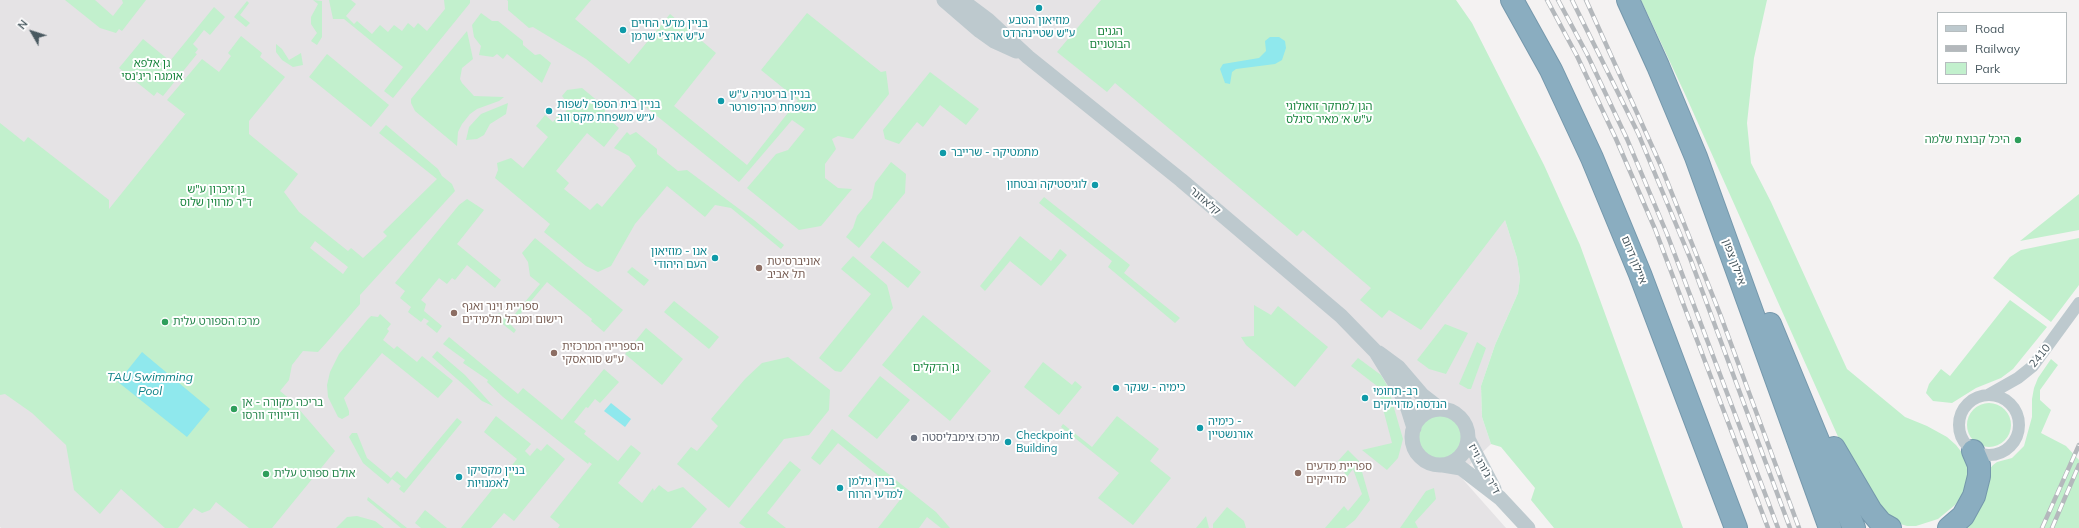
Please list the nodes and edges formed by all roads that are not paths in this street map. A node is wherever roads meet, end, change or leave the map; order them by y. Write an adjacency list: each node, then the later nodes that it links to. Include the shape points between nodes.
1 (944, 0): 5 (street, קלאוזנר, via 994,41)
2 (956, 0): 5 (street, קלאוזנר, via 968,5 988,20)
3 (1512, 0): 18 (highway, איילון דרום, via 1550,70 1592,158 1640,274)
4 (1628, 0): 6 (highway, איילון צפון)
5 (1028, 57): 8 (street, קלאוזנר, via 1181,180 1341,316)
6 (1696, 157): 9 (highway); 19 (highway, איילון צפון)
7 (2079, 303): 10 (street, 2410, via 2033,366)
8 (1376, 352): 11 (street, קלאוזנר, via 1398,367 1422,395); 12 (street, קלאוזנר, via 1400,391)
9 (1797, 385): 20 (highway); 21 (highway, via 1871,510 1881,523)
10 (1988, 395): 14 (street, via 1970,403 1960,420 1959,428 1963,441); 14 (street, via 2010,403 2018,417 2018,433 2004,452 1988,456)
11 (1440, 409): 12 (street, via 1424,414); 13 (street, via 1455,413 1461,418)
12 (1414, 428): 15 (street, via 1413,443 1419,456 1430,463)
13 (1468, 439): 15 (street, via 1463,454 1451,463); 16 (street, ד"ר ג'ורג וייז)
14 (1973, 451): 22 (highway, via 1980,465 1974,496 1963,516)
15 (1443, 465): 16 (street, ד"ר ג'ורג וייז, via 1461,468)
16 (1500, 498): 17 (street, ד"ר ג'ורג וייז)
17 (1528, 528)
18 (1736, 528)
19 (1830, 528)
20 (1854, 528)
21 (1890, 528)
22 (1949, 528)

